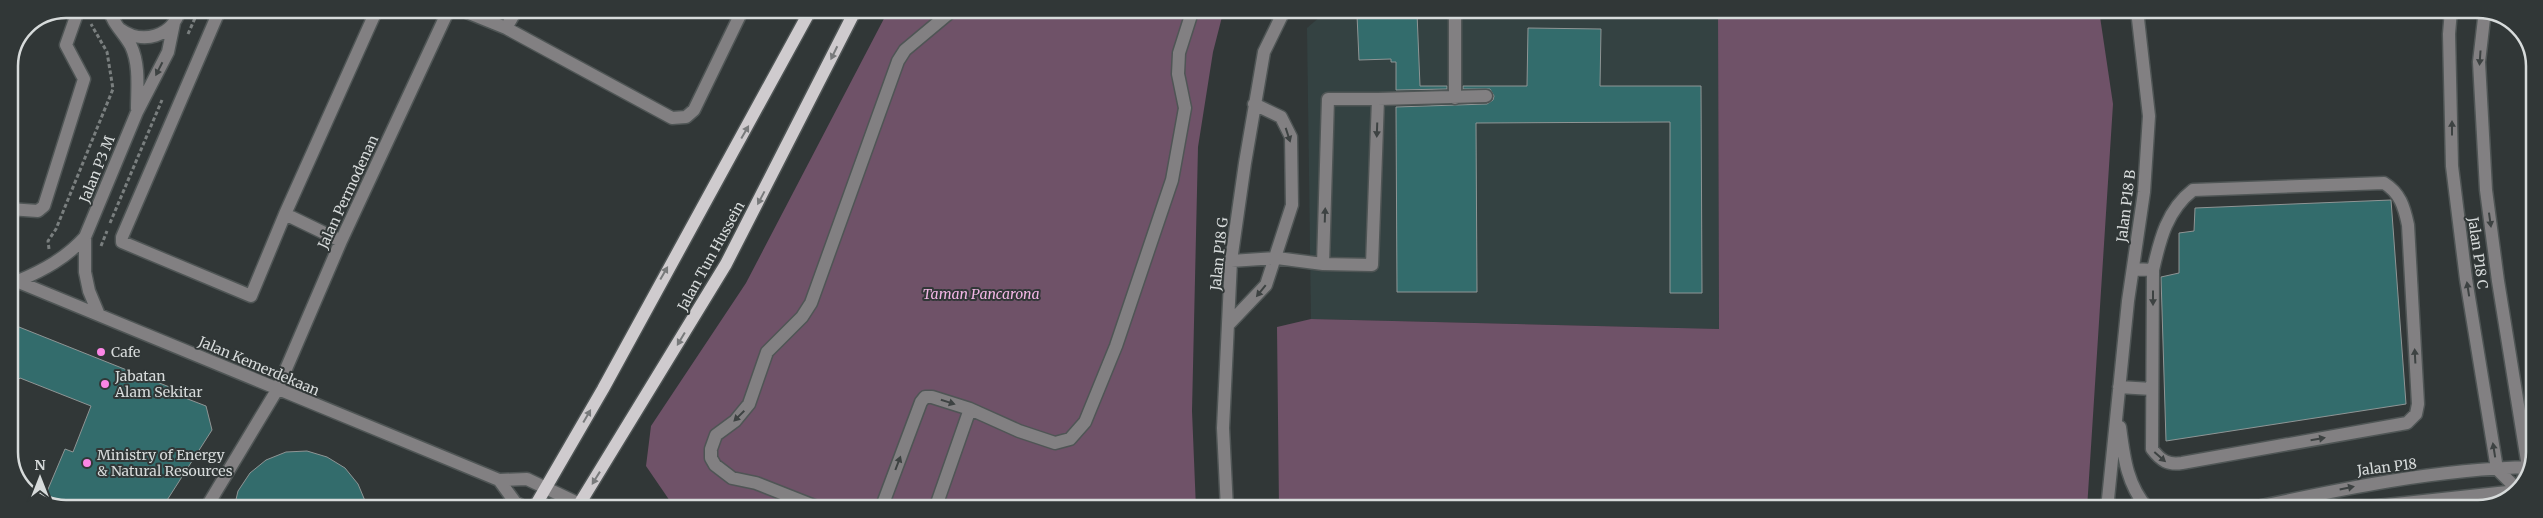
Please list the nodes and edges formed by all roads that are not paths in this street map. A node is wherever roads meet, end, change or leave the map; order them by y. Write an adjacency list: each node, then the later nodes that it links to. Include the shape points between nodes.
1 (79, 18): 27 (street, via 66,45 84,79 44,206 38,211)
2 (113, 18): 20 (street, Jalan P3 M)
3 (176, 18): 19 (street, Jalan P3 M)
4 (216, 18): 28 (street, via 122,242 251,296)
5 (373, 18): 28 (street)
6 (445, 18): 30 (street, Jalan Permodenan)
7 (482, 18): 21 (street)
8 (512, 18): 21 (street)
9 (739, 18): 21 (street, via 694,110 686,117 672,118)
10 (806, 18): 50 (main road, one-way to 10)
11 (851, 18): 56 (main road, Jalan Tun Hussein, one-way to 56, via 726,264)
12 (944, 18): 57 (street, one-way to 57, via 905,50 898,61 811,303 802,318 766,352 744,413 716,435 711,449 711,458 723,473)
13 (1190, 18): 44 (street, via 1179,53 1178,74 1185,108 1172,180 1116,346 1085,422 1070,439 1055,442)
14 (1281, 18): 25 (street, Jalan P18 G, via 1264,52)
15 (1456, 18): 23 (street)
16 (2138, 18): 34 (street, Jalan P18 B, via 2149,116 2144,192)
17 (2451, 18): 47 (street, Jalan P18 C, one-way to 17, via 2466,279 2452,166)
18 (2484, 18): 45 (street, Jalan P18 C, one-way to 45, via 2479,62 2486,190)
19 (174, 23): 20 (street, via 157,36 147,38 127,34); 26 (street, Jalan P3 M, one-way to 26, via 168,52)
20 (118, 27): 26 (street, Jalan P3 M, via 132,48 138,74)
21 (506, 28)
22 (1486, 96): 23 (street)
23 (1455, 98): 24 (street)
24 (1378, 99): 33 (street, one-way to 24, via 1328,99); 33 (street, one-way to 33, via 1372,265)
25 (1254, 104): 31 (street, one-way to 31, via 1281,117 1291,137 1292,205); 32 (street, Jalan P18 G)
26 (137, 112): 29 (street, Jalan P3 M)
27 (18, 210)
28 (285, 214): 30 (street)
29 (85, 237): 36 (street, Jalan P3 M, via 56,263); 38 (street, Jalan P3 M, via 85,272)
30 (341, 241): 42 (street, Jalan Permodenan)
31 (1277, 258): 32 (street); 33 (street); 39 (street, one-way to 39, via 1266,285)
32 (1231, 261): 39 (street, Jalan P18 G)
33 (1323, 264)
34 (2133, 269): 35 (street); 40 (street, Jalan P18 B)
35 (2153, 270): 41 (street, one-way to 41); 41 (street, one-way to 35, via 2152,449 2159,459 2171,465 2407,423 2418,409 2408,225 2403,204 2395,190 2384,182 2193,190 2180,200 2168,217)
36 (18, 278)
37 (18, 282): 38 (street, Jalan Kemerdekaan)
38 (99, 315): 42 (street, Jalan Kemerdekaan)
39 (1228, 325): 60 (street, Jalan P18 G, via 1223,428)
40 (2119, 388): 41 (street); 43 (street, Jalan P18 B)
41 (2152, 389)
42 (277, 390): 48 (street, Jalan Kemerdekaan); 52 (street, Jalan Permodenan)
43 (2117, 405): 61 (street, Jalan P18 B); 62 (street, Jalan P18 B, via 2126,469)
44 (970, 409): 58 (street, one-way to 44, via 921,402 932,397); 59 (street)
45 (2526, 444)
46 (2523, 467): 47 (street, Jalan P18)
47 (2497, 469): 49 (street); 63 (street, Jalan P18, one-way to 47, via 2355,486)
48 (499, 480): 50 (street, Jalan Kemerdekaan, via 528,479); 53 (street)
49 (2513, 485)
50 (546, 489): 54 (main road); 55 (street, Jalan Kemerdekaan)
51 (2505, 491): 64 (street)
52 (211, 500)
53 (514, 500)
54 (539, 500)
55 (567, 500)
56 (585, 500)
57 (801, 500)
58 (884, 500)
59 (938, 500)
60 (1227, 500)
61 (2108, 500)
62 (2140, 500)
63 (2290, 500)
64 (2429, 500)

